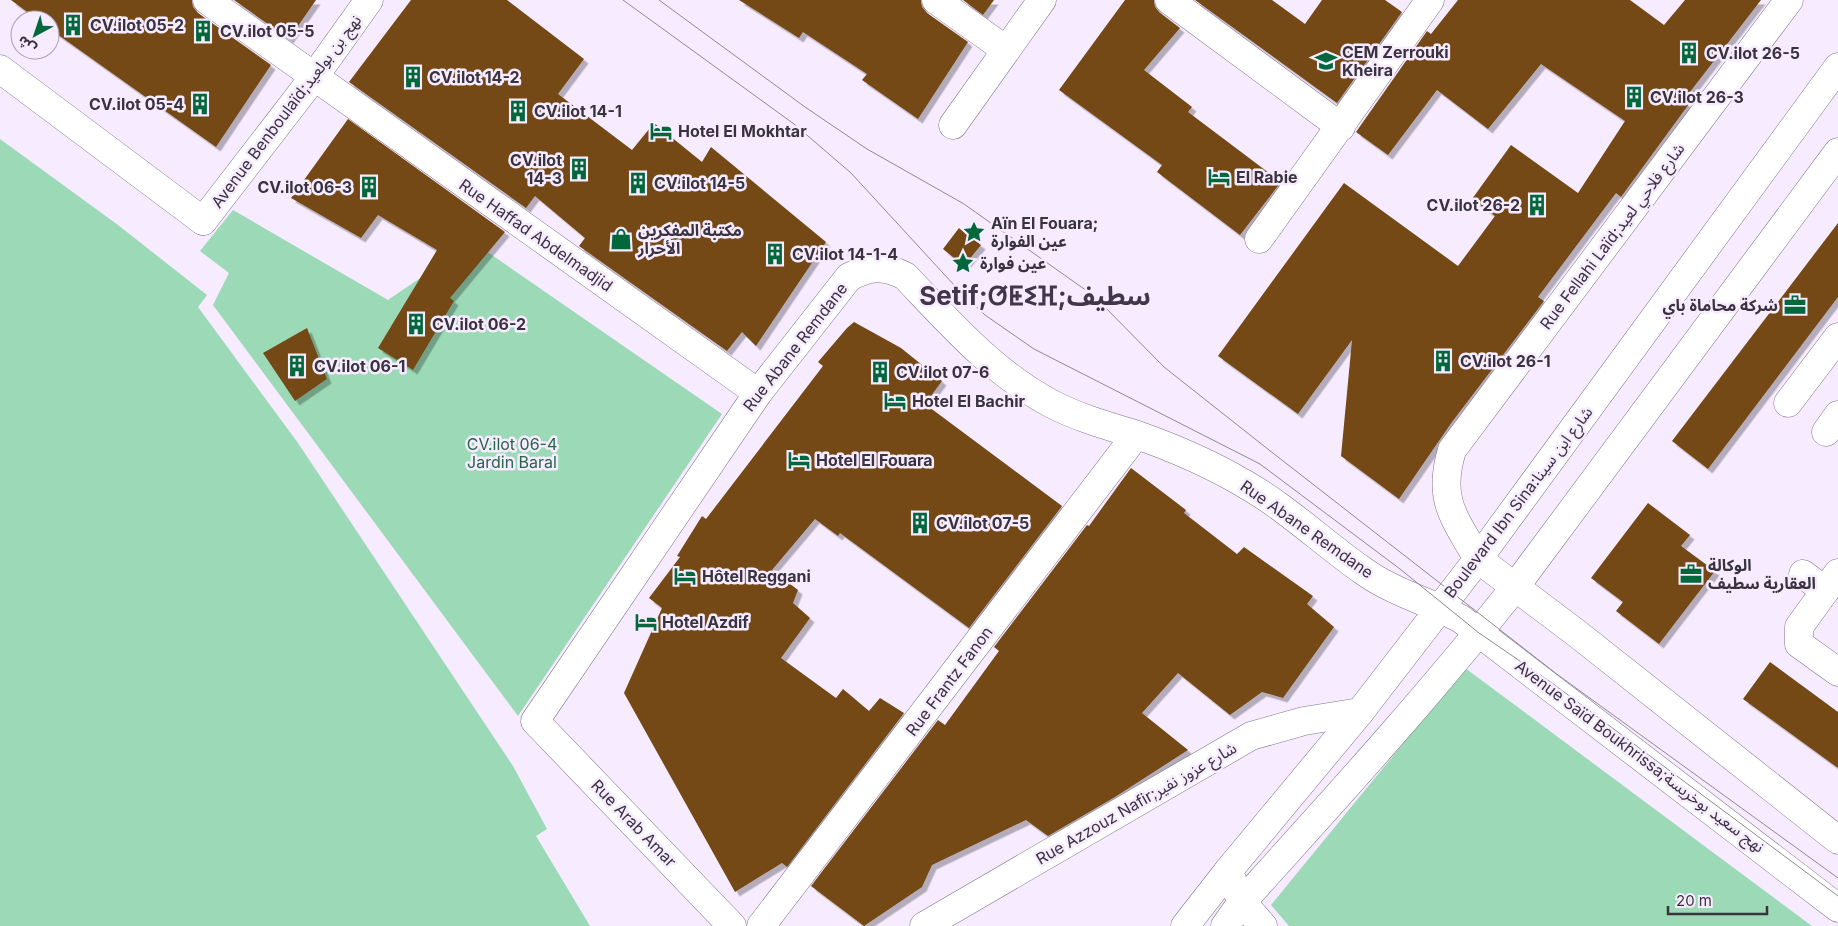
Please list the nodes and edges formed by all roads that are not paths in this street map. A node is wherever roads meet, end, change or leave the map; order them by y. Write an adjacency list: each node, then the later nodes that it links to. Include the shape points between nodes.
1 (207, 0): 11 (street, Rue Haffad Abdelmadjid)
2 (369, 0): 11 (street, Avenue Benboulaïd;نهج بن بولعيد)
3 (936, 0): 8 (street)
4 (1042, 0): 8 (street)
5 (1169, 0): 13 (street)
6 (1430, 0): 13 (street)
7 (1789, 0): 20 (street, Rue Fellahi Laïd;شارع فلاحي لعيد, via 1452,450 1446,469 1450,510)
8 (1006, 50): 12 (street)
9 (1838, 67): 20 (street, Boulevard Ibn Sina:شارع ابن سينا)
10 (0, 69): 11 (street, Avenue Benboulaïd;نهج بن بولعيد, via 202,222)
11 (314, 77): 17 (street, Rue Haffad Abdelmadjid)
12 (953, 125)
13 (1341, 126): 15 (street)
14 (1838, 152): 23 (street)
15 (1259, 239)
16 (1838, 337): 18 (street)
17 (758, 393): 19 (street, Rue Abane Remdane, via 849,277 876,267 892,269 904,276 980,353 1026,388 1078,416); 28 (street, Rue Abane Remdane)
18 (1788, 403)
19 (1136, 435): 24 (street, Rue Abane Remdane, via 1181,451 1230,476 1277,505 1363,571); 34 (street, Rue Frantz Fanon)
20 (1478, 559): 23 (street); 24 (street, Boulevard Ibn Sina:شارع ابن سينا)
21 (1803, 574): 22 (street)
22 (1832, 582): 26 (street, via 1800,627 1799,644)
23 (1515, 587): 25 (street); 29 (street)
24 (1439, 608): 25 (street, Avenue Saïd Boukhrissa;نهج سعيد بوخريسة); 27 (street, Boulevard Ibn Sina:شارع ابن سينا)
25 (1479, 633): 31 (street, via 1411,714); 32 (street, Avenue Saïd Boukhrissa;نهج سعيد بوخريسة)
26 (1838, 672)
27 (1360, 712): 30 (street, Boulevard Ibn Sina:شارع ابن سينا); 35 (street, Rue Azzouz Nafir;شارع عزوز نفير, via 1304,721 1251,736)
28 (535, 720): 33 (street, Rue Arab Amar)
29 (1838, 840)
30 (1228, 871): 31 (street); 36 (street, Boulevard Ibn Sina:شارع ابن سينا)
31 (1242, 902): 37 (street); 38 (street)
32 (1838, 908)
33 (732, 926)
34 (761, 926)
35 (924, 926)
36 (1185, 926)
37 (1225, 926)
38 (1263, 926)

